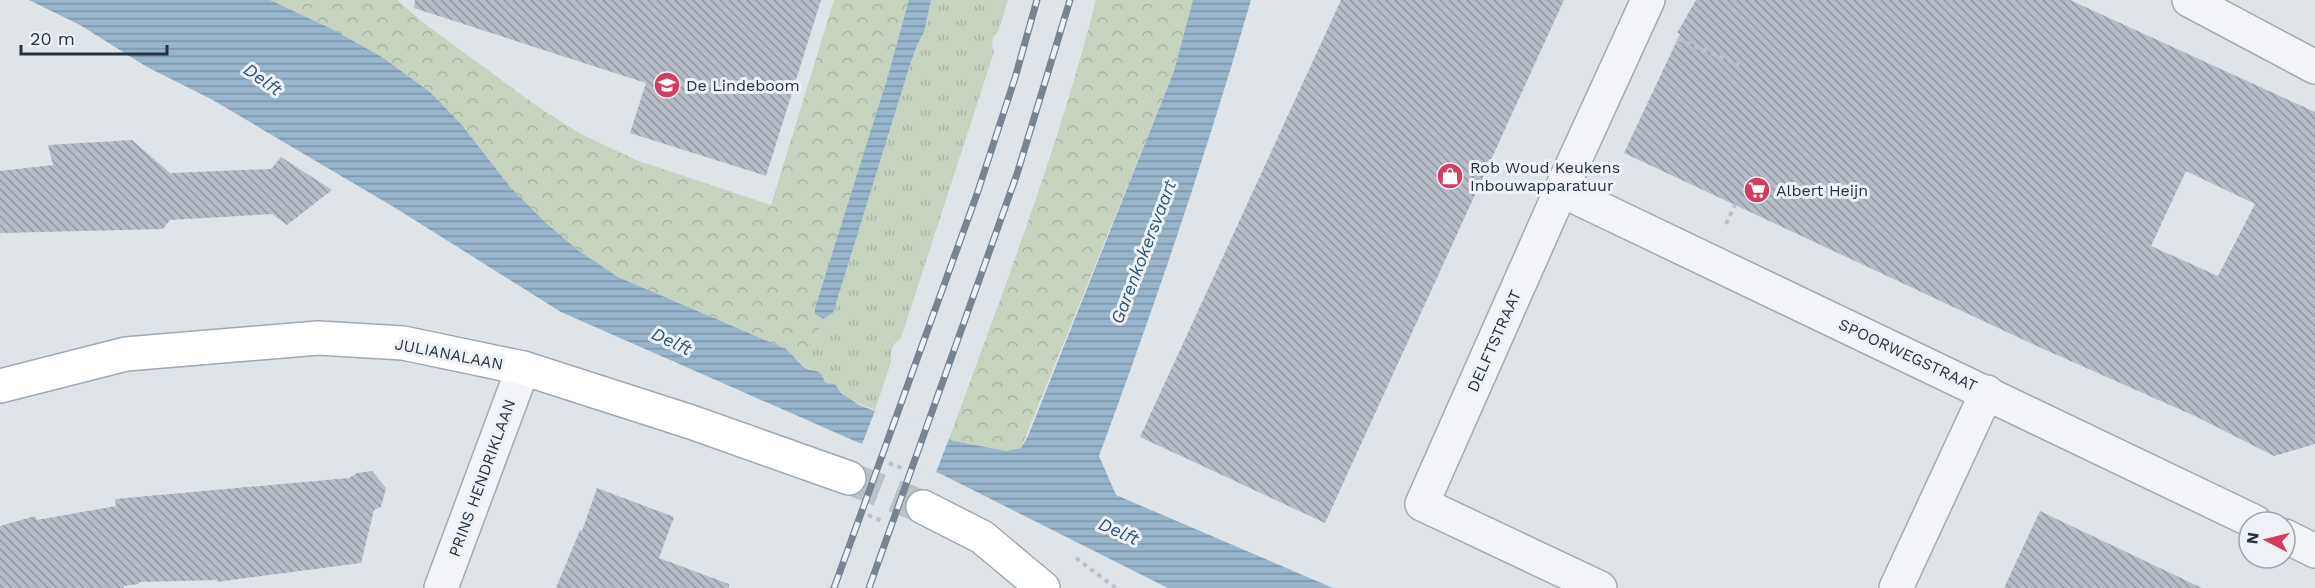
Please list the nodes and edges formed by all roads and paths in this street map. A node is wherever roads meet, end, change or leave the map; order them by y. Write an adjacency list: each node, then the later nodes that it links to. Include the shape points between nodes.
1 (1648, 0): 6 (street, DELFTSTRAAT)
2 (2189, 0): 5 (street)
3 (1677, 39): 4 (path)
4 (1739, 65)
5 (2315, 67)
6 (1561, 190): 9 (street, SPOORWEGSTRAAT); 19 (street, DELFTSTRAAT, via 1422,504)
7 (523, 368): 8 (main road, JULIANALAAN, via 403,343 318,338 126,354); 10 (main road, JULIANALAAN); 16 (street, PRINS HENDRIKLAAN)
8 (0, 386)
9 (1987, 392): 12 (street, SPOORWEGSTRAAT); 20 (street)
10 (849, 478)
11 (923, 507): 17 (main road, via 982,537)
12 (2237, 513)
13 (2297, 542): 14 (street)
14 (2315, 551)
15 (1071, 554): 18 (path)
16 (441, 588)
17 (1043, 588)
18 (1116, 588)
19 (1600, 588)
20 (1896, 588)

